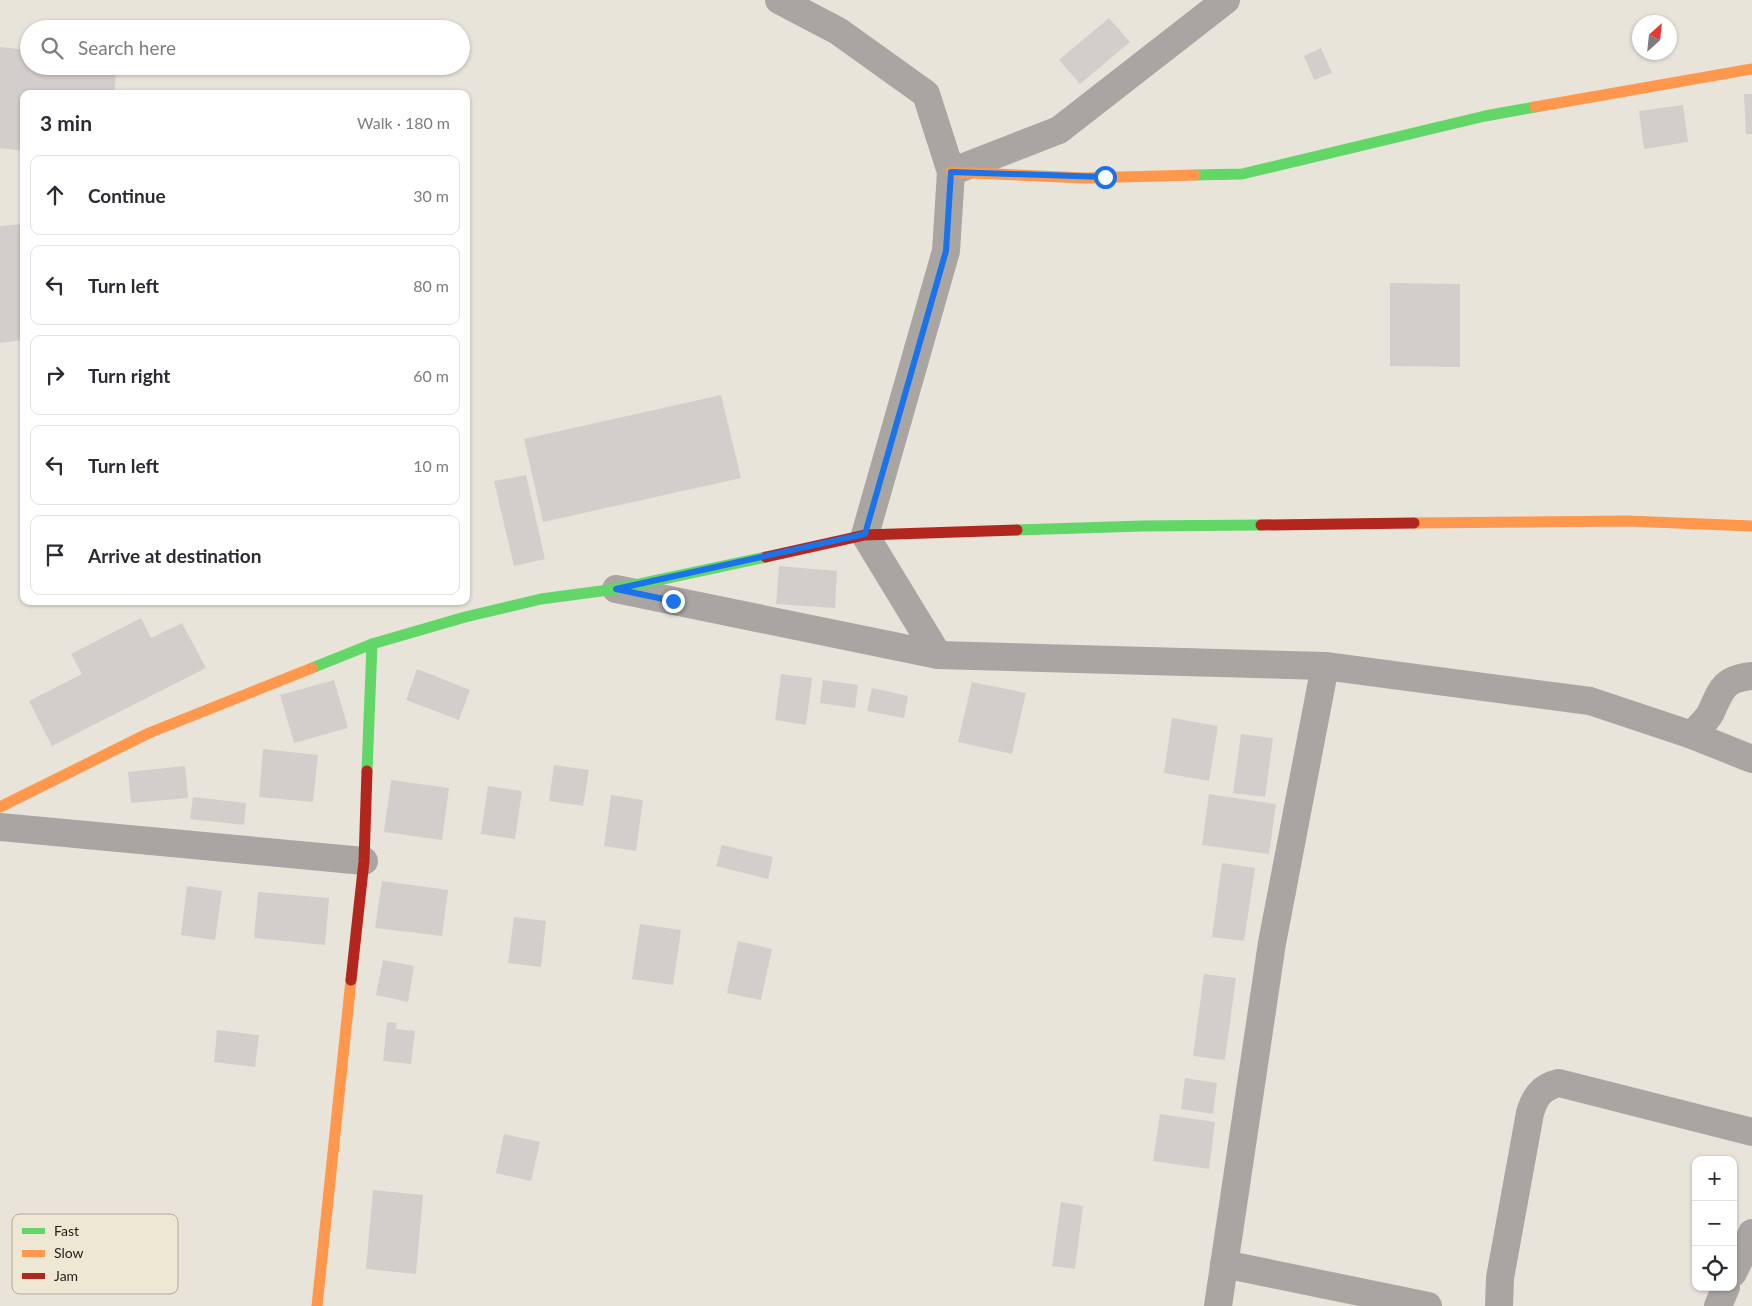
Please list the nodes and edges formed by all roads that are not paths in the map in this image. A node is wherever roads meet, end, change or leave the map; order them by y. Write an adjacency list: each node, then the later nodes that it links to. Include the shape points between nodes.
1 (779, 0): 4 (street, via 838,31 926,94)
2 (1226, 0): 4 (street, via 1059,130)
3 (1752, 70): 4 (street, via 1486,116 1242,174 1085,178)
4 (951, 172): 6 (street, via 946,251)
5 (1752, 526): 6 (street, via 1627,521 1152,526)
6 (865, 534): 7 (street); 9 (street)
7 (616, 589): 8 (street, via 541,599 465,616); 9 (street)
8 (372, 644): 14 (street, via 149,733); 16 (street)
9 (938, 655): 10 (street)
10 (1325, 666): 12 (street, via 1590,701); 19 (street, via 1272,943)
11 (1752, 676): 12 (street, via 1733,680 1725,686 1712,711)
12 (1692, 734): 13 (street)
13 (1752, 759)
14 (0, 808)
15 (0, 827): 16 (street)
16 (364, 861): 22 (street)
17 (1752, 1132): 25 (street, via 1559,1083 1543,1088 1536,1095 1530,1112 1500,1278)
18 (1752, 1233): 20 (street)
19 (1224, 1264): 23 (street); 24 (street)
20 (1737, 1265)
21 (1724, 1291): 26 (street)
22 (317, 1306)
23 (1218, 1306)
24 (1428, 1306)
25 (1499, 1306)
26 (1718, 1306)

